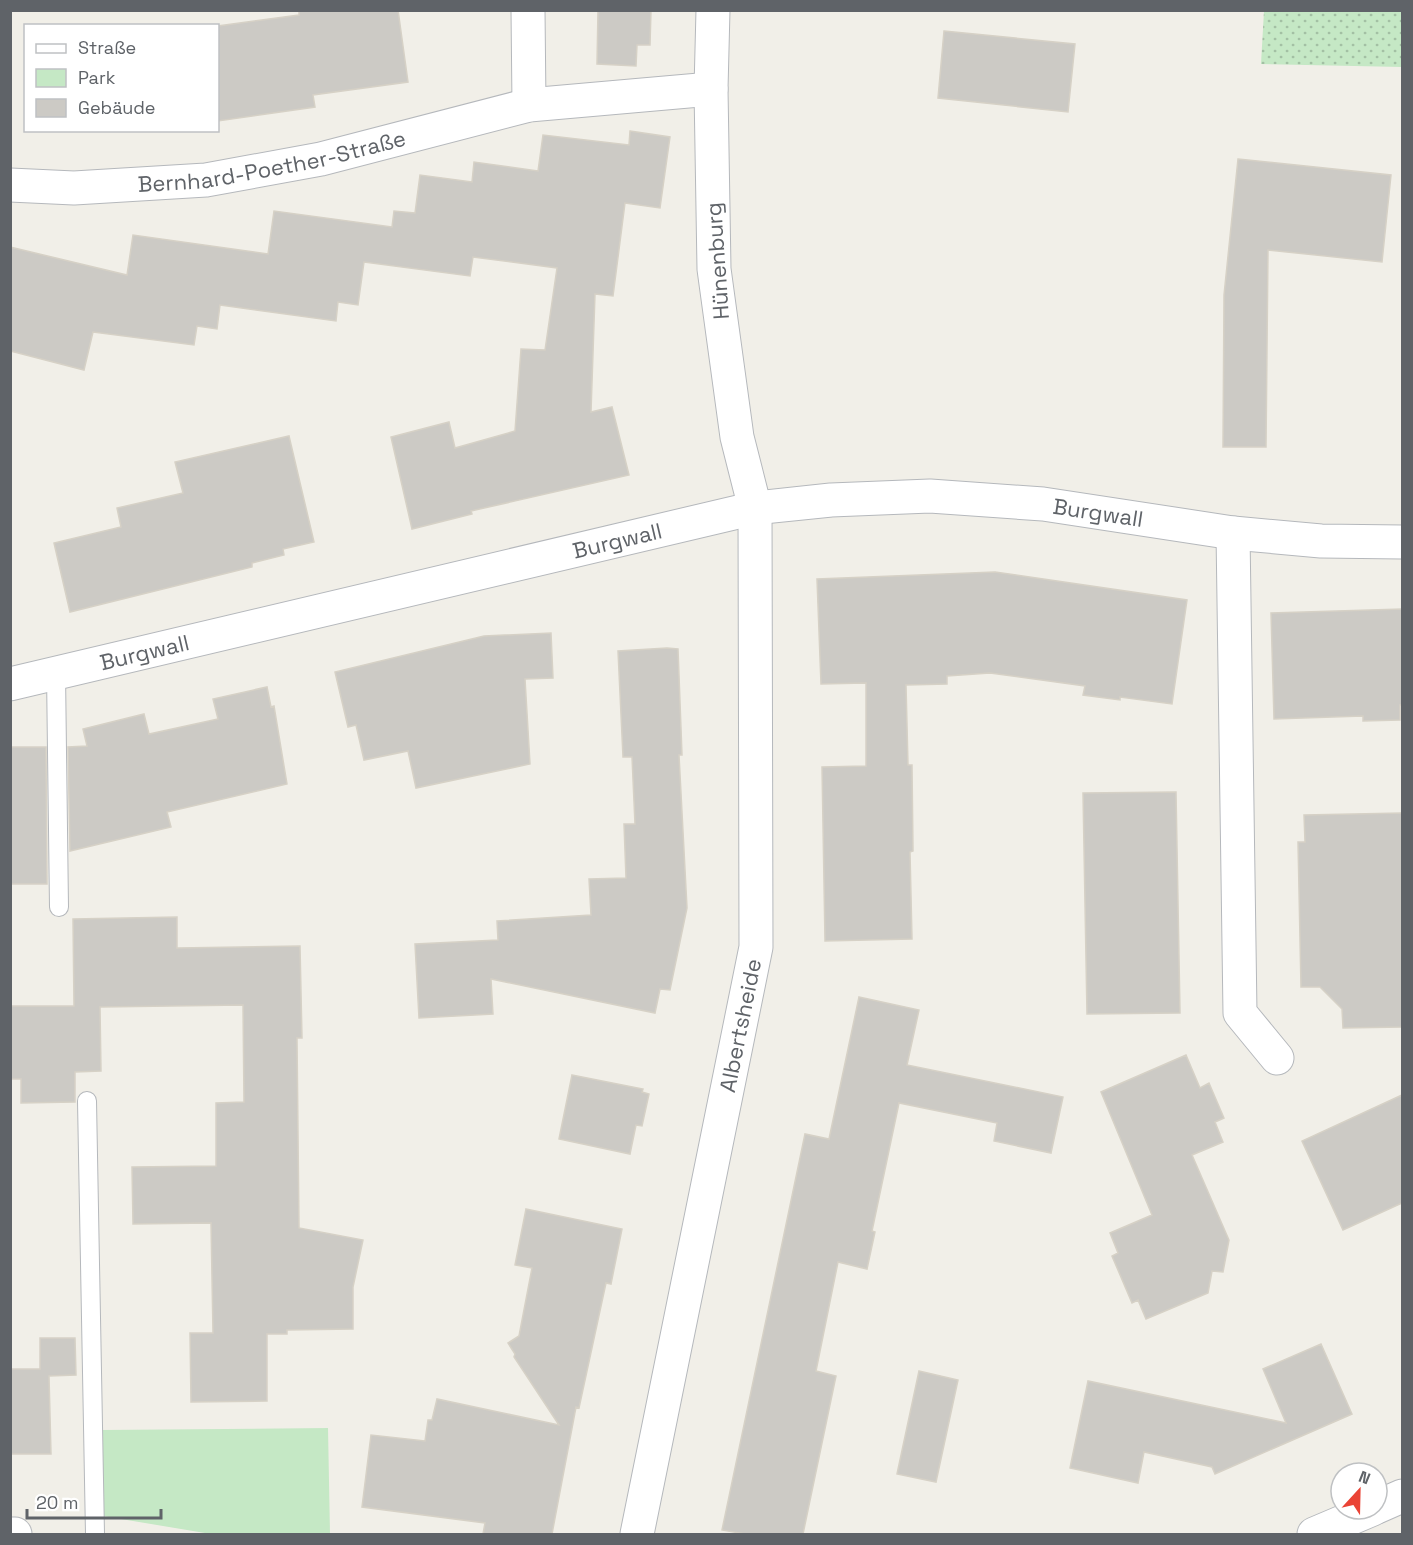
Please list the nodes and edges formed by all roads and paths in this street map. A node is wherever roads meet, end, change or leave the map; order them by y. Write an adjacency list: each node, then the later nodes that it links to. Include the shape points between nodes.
1 (528, 10): 4 (street)
2 (713, 10): 3 (street, Hünenburg)
3 (711, 89): 4 (street, Bernhard-Poether-Straße); 6 (street, Hünenburg, via 714,269 737,437)
4 (530, 105): 5 (street, Bernhard-Poether-Straße, via 321,159 206,180 74,188)
5 (10, 185)
6 (755, 508): 7 (street, Burgwall, via 930,496 1044,504); 9 (street, Burgwall); 18 (street, Albertsheide, via 756,947)
7 (1233, 533): 8 (street, Burgwall, via 1321,541); 12 (street, via 1240,1013)
8 (1402, 542)
9 (56, 673): 10 (street, Burgwall); 11 (lane)
10 (10, 684)
11 (59, 907)
12 (1277, 1058)
13 (87, 1101): 17 (lane)
14 (1344, 1521): 19 (street)
15 (10, 1534): 16 (street)
16 (15, 1534)
17 (95, 1534)
18 (637, 1534)
19 (1314, 1534)

